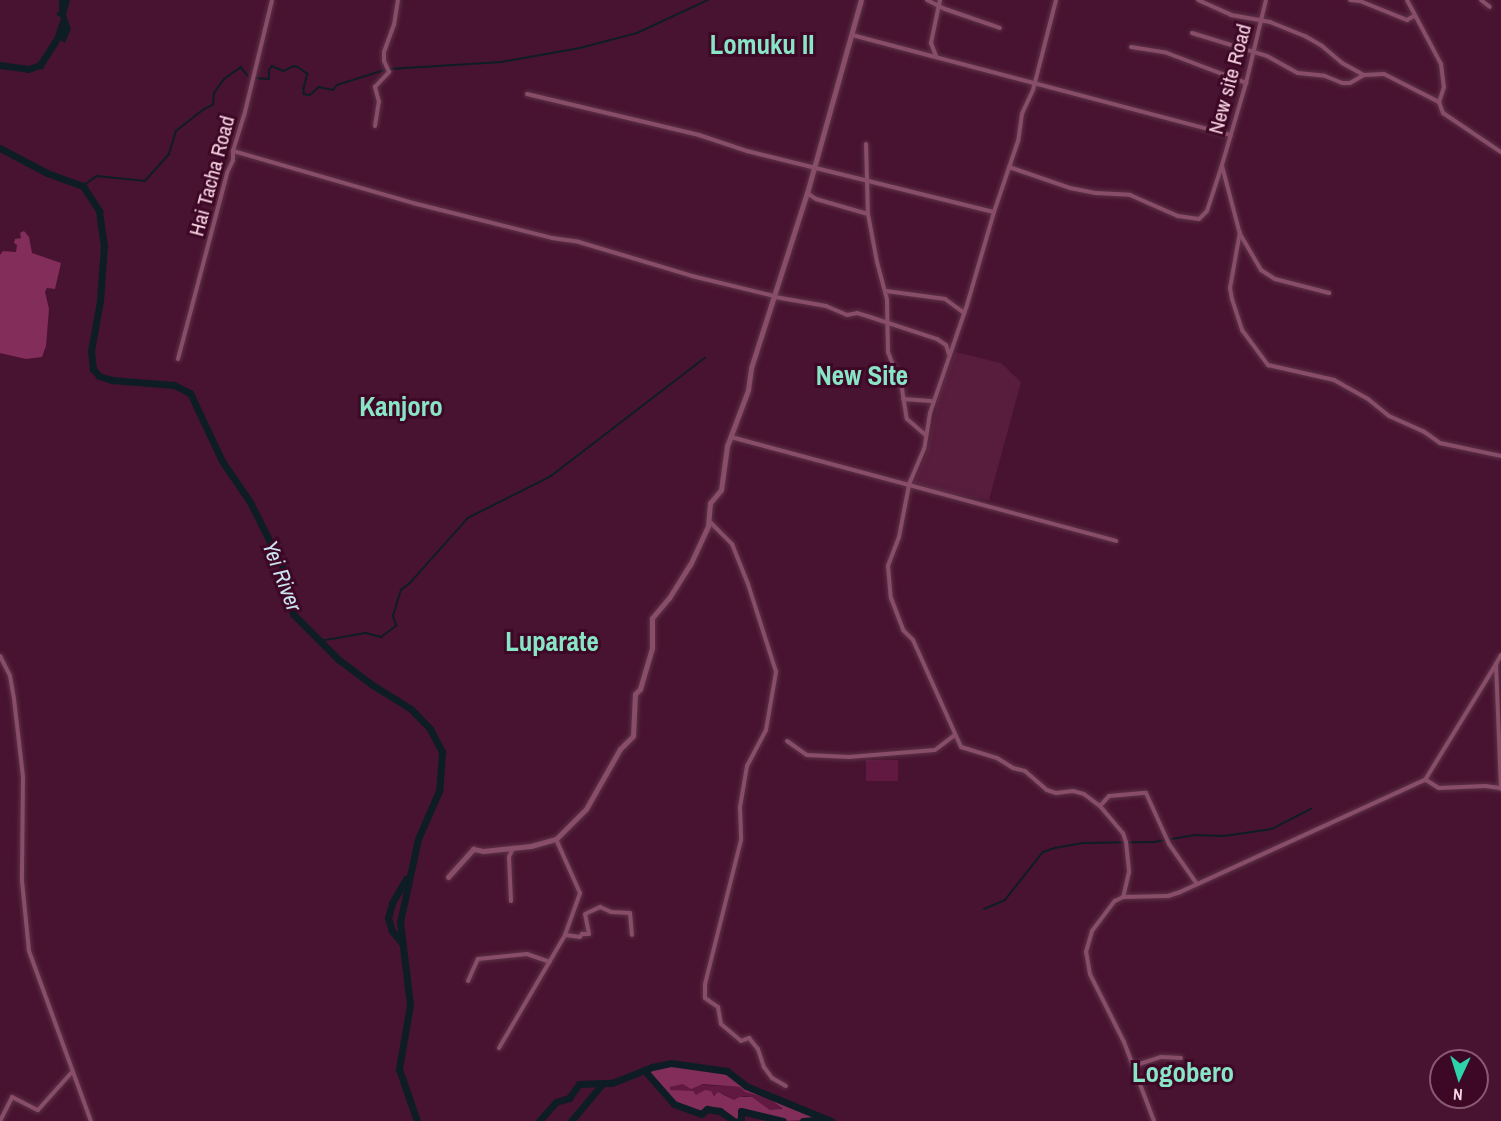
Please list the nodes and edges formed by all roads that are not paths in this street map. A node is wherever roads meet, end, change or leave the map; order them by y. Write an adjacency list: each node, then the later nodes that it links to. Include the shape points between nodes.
1 (273, 0): 30 (street, Hai Tacha Road)
2 (398, 0): 27 (street, via 384,52 389,72 375,87 379,102)
3 (861, 0): 18 (street)
4 (927, 0): 12 (street)
5 (940, 0): 12 (street)
6 (1056, 0): 23 (street)
7 (1198, 0): 15 (street, via 1231,15)
8 (1266, 0): 15 (street, New site Road)
9 (1350, 0): 14 (street, via 1407,20)
10 (1407, 0): 14 (street)
11 (1481, 0): 13 (street)
12 (938, 6): 16 (street); 21 (street, via 931,43)
13 (1490, 7)
14 (1414, 16): 26 (street, via 1441,64 1444,87)
15 (1261, 21): 20 (street, New site Road); 22 (street, via 1314,41)
16 (1000, 28)
17 (1192, 33): 20 (street)
18 (852, 34): 21 (street); 34 (street)
19 (1131, 47): 24 (street, via 1167,54)
20 (1253, 51): 22 (street, via 1298,73 1325,76 1342,83); 24 (street, New site Road)
21 (936, 56): 23 (street)
22 (1364, 75): 26 (street, via 1390,75)
23 (1035, 81): 28 (street); 33 (street)
24 (1246, 83): 28 (street, New site Road)
25 (527, 94): 34 (street, via 699,135)
26 (1439, 102): 31 (street, via 1446,116)
27 (375, 126)
28 (1231, 135): 32 (street, New site Road)
29 (866, 144): 35 (street)
30 (232, 151): 42 (street, via 413,203 579,242); 46 (street, Hai Tacha Road, via 233,160)
31 (1501, 152)
32 (1222, 165): 33 (street, New site Road, via 1208,211 1199,219 1130,195 1070,188); 39 (street)
33 (1009, 167): 37 (street)
34 (814, 168): 35 (street); 36 (street)
35 (866, 179): 37 (street); 38 (street)
36 (807, 193): 38 (street); 42 (street)
37 (994, 212): 43 (street)
38 (868, 214): 40 (street, via 876,262)
39 (1240, 232): 41 (street, via 1261,270 1275,279); 51 (street, via 1230,288 1232,299 1242,330 1268,365 1334,380 1440,443)
40 (886, 291): 43 (street, via 945,299); 44 (street)
41 (1329, 292)
42 (775, 297): 44 (street, via 804,300); 50 (street)
43 (964, 313): 45 (street)
44 (886, 324): 45 (street, via 937,339 946,345); 47 (street, via 888,352)
45 (949, 354): 48 (street)
46 (178, 359)
47 (903, 399): 48 (street); 49 (street, via 907,419)
48 (934, 401): 49 (street)
49 (924, 434): 52 (street, via 924,449)
50 (731, 437): 52 (street); 53 (street, via 721,490 710,503)
51 (1501, 456)
52 (909, 485): 54 (street); 58 (street, via 899,537 888,567 891,598)
53 (709, 520): 63 (street, via 690,565 652,618 652,648 635,694 633,736 620,749 586,809); 77 (street, via 732,544 776,672 766,730 747,766 740,807 741,840 705,984 705,998 718,1007 721,1024 741,1041 749,1038 772,1078)
54 (1116, 541)
55 (1501, 655): 57 (street)
56 (0, 656): 76 (street, via 10,676 23,777 22,880 29,951)
57 (1496, 664): 60 (street); 61 (street)
58 (955, 735): 59 (street, via 935,750 849,757 807,755); 62 (street, via 961,747 1025,771 1047,790 1084,794)
59 (787, 741)
60 (1425, 780): 61 (street, via 1436,788); 66 (street)
61 (1500, 789)
62 (1100, 807): 66 (street, via 1109,796 1146,793 1169,844); 67 (street, via 1126,842 1128,872)
63 (556, 839): 64 (street); 69 (street, via 580,893)
64 (513, 848): 65 (street, via 473,849); 68 (street, via 509,857)
65 (448, 877)
66 (1197, 884): 67 (street, via 1168,896)
67 (1123, 897): 75 (street, via 1115,901 1092,931 1086,952 1090,974)
68 (511, 901)
69 (565, 934): 70 (street, via 589,934 585,914 600,907 630,913); 71 (street)
70 (632, 935)
71 (550, 962): 72 (street, via 527,954 478,959); 73 (street)
72 (468, 981)
73 (500, 1048)
74 (1181, 1058): 75 (street, via 1161,1057)
75 (1133, 1066): 80 (street)
76 (72, 1072): 78 (street, via 38,1110 12,1097); 79 (street)
77 (786, 1086)
78 (0, 1120)
79 (91, 1121)
80 (1154, 1121)

